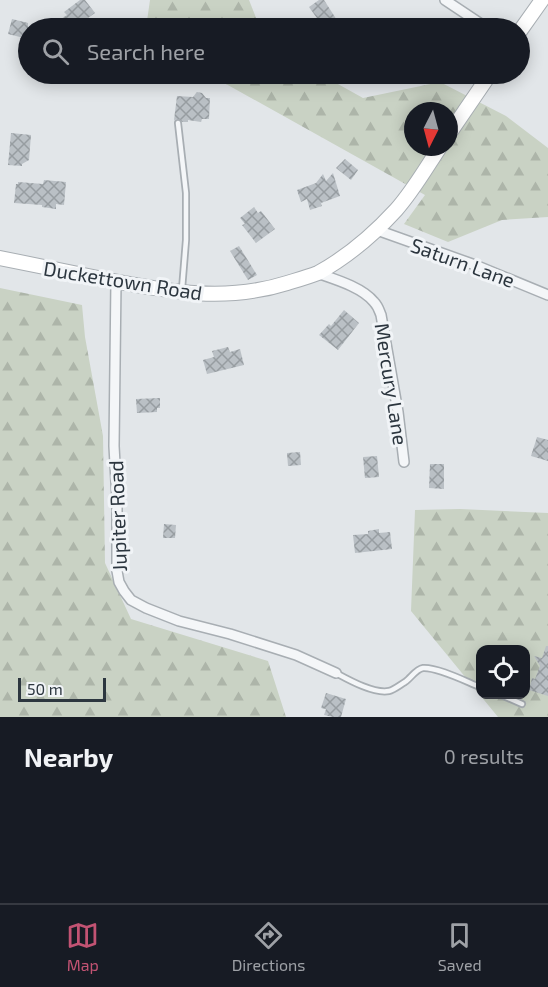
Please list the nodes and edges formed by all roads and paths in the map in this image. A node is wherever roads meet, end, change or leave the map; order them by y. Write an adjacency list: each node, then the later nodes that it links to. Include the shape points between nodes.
1 (445, 0): 3 (street)
2 (542, 0): 4 (street)
3 (472, 18)
4 (529, 18)
5 (483, 84): 6 (street)
6 (458, 121)
7 (178, 123): 13 (lane, via 186,194)
8 (434, 156): 9 (street, Duckettown Road, via 409,195)
9 (376, 230): 11 (street, Duckettown Road); 14 (street, Saturn Lane)
10 (0, 258): 12 (street, Duckettown Road)
11 (316, 273): 13 (street, Duckettown Road, via 249,292); 15 (street, Mercury Lane, via 363,292 377,306)
12 (116, 281): 13 (street, Duckettown Road); 16 (street, Jupiter Road, via 117,571 124,591 131,600 179,621 286,652)
13 (182, 292)
14 (548, 295)
15 (404, 462)
16 (336, 673): 17 (lane, via 381,691 390,691 418,670 429,669)
17 (476, 685)
18 (510, 699): 19 (lane)
19 (522, 704)

